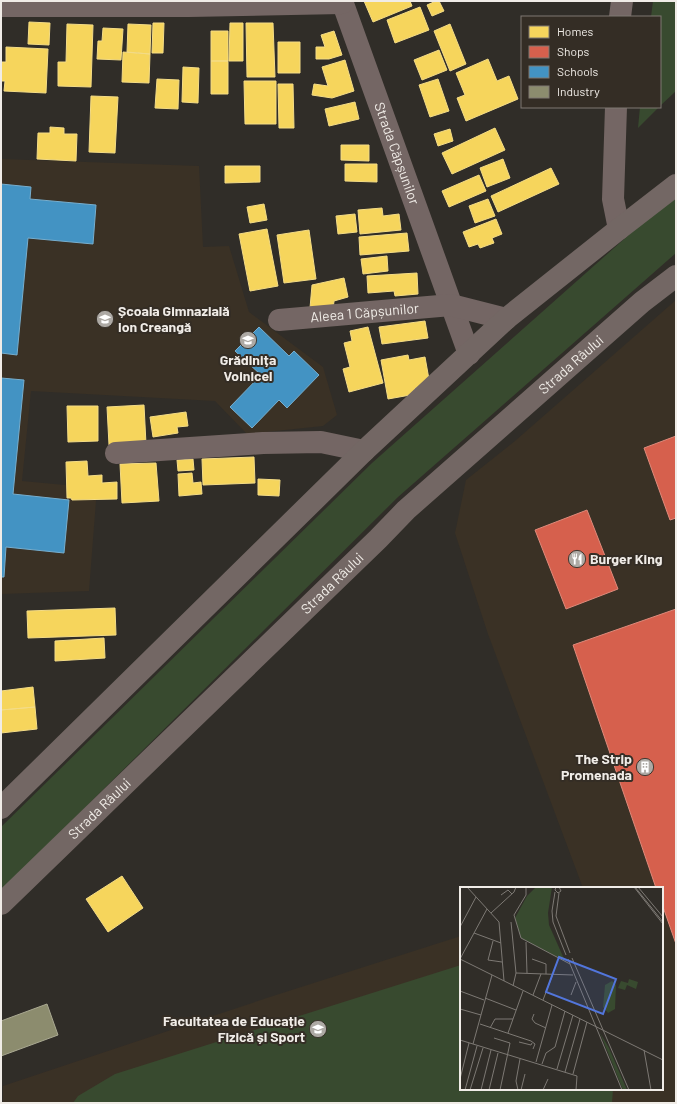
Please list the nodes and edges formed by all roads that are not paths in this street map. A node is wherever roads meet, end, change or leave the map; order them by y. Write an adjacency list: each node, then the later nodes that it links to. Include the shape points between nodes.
1 (622, 1): 4 (street)
2 (342, 2): 3 (street, via 189,6); 9 (street, Strada Căpșunilor)
3 (1, 6)
4 (620, 16)
5 (616, 108): 7 (street, via 613,199)
6 (676, 185): 7 (main road)
7 (619, 229): 10 (main road)
8 (676, 276): 16 (main road, Strada Râului, via 642,302 406,510)
9 (451, 305): 10 (street); 11 (street, Aleea 1 Căpșunilor); 12 (street, Strada Căpșunilor)
10 (506, 319): 12 (main road)
11 (279, 320)
12 (469, 354): 13 (main road)
13 (364, 451): 14 (street, via 321,442 263,443); 15 (main road)
14 (116, 453)
15 (1, 808)
16 (1, 904)

